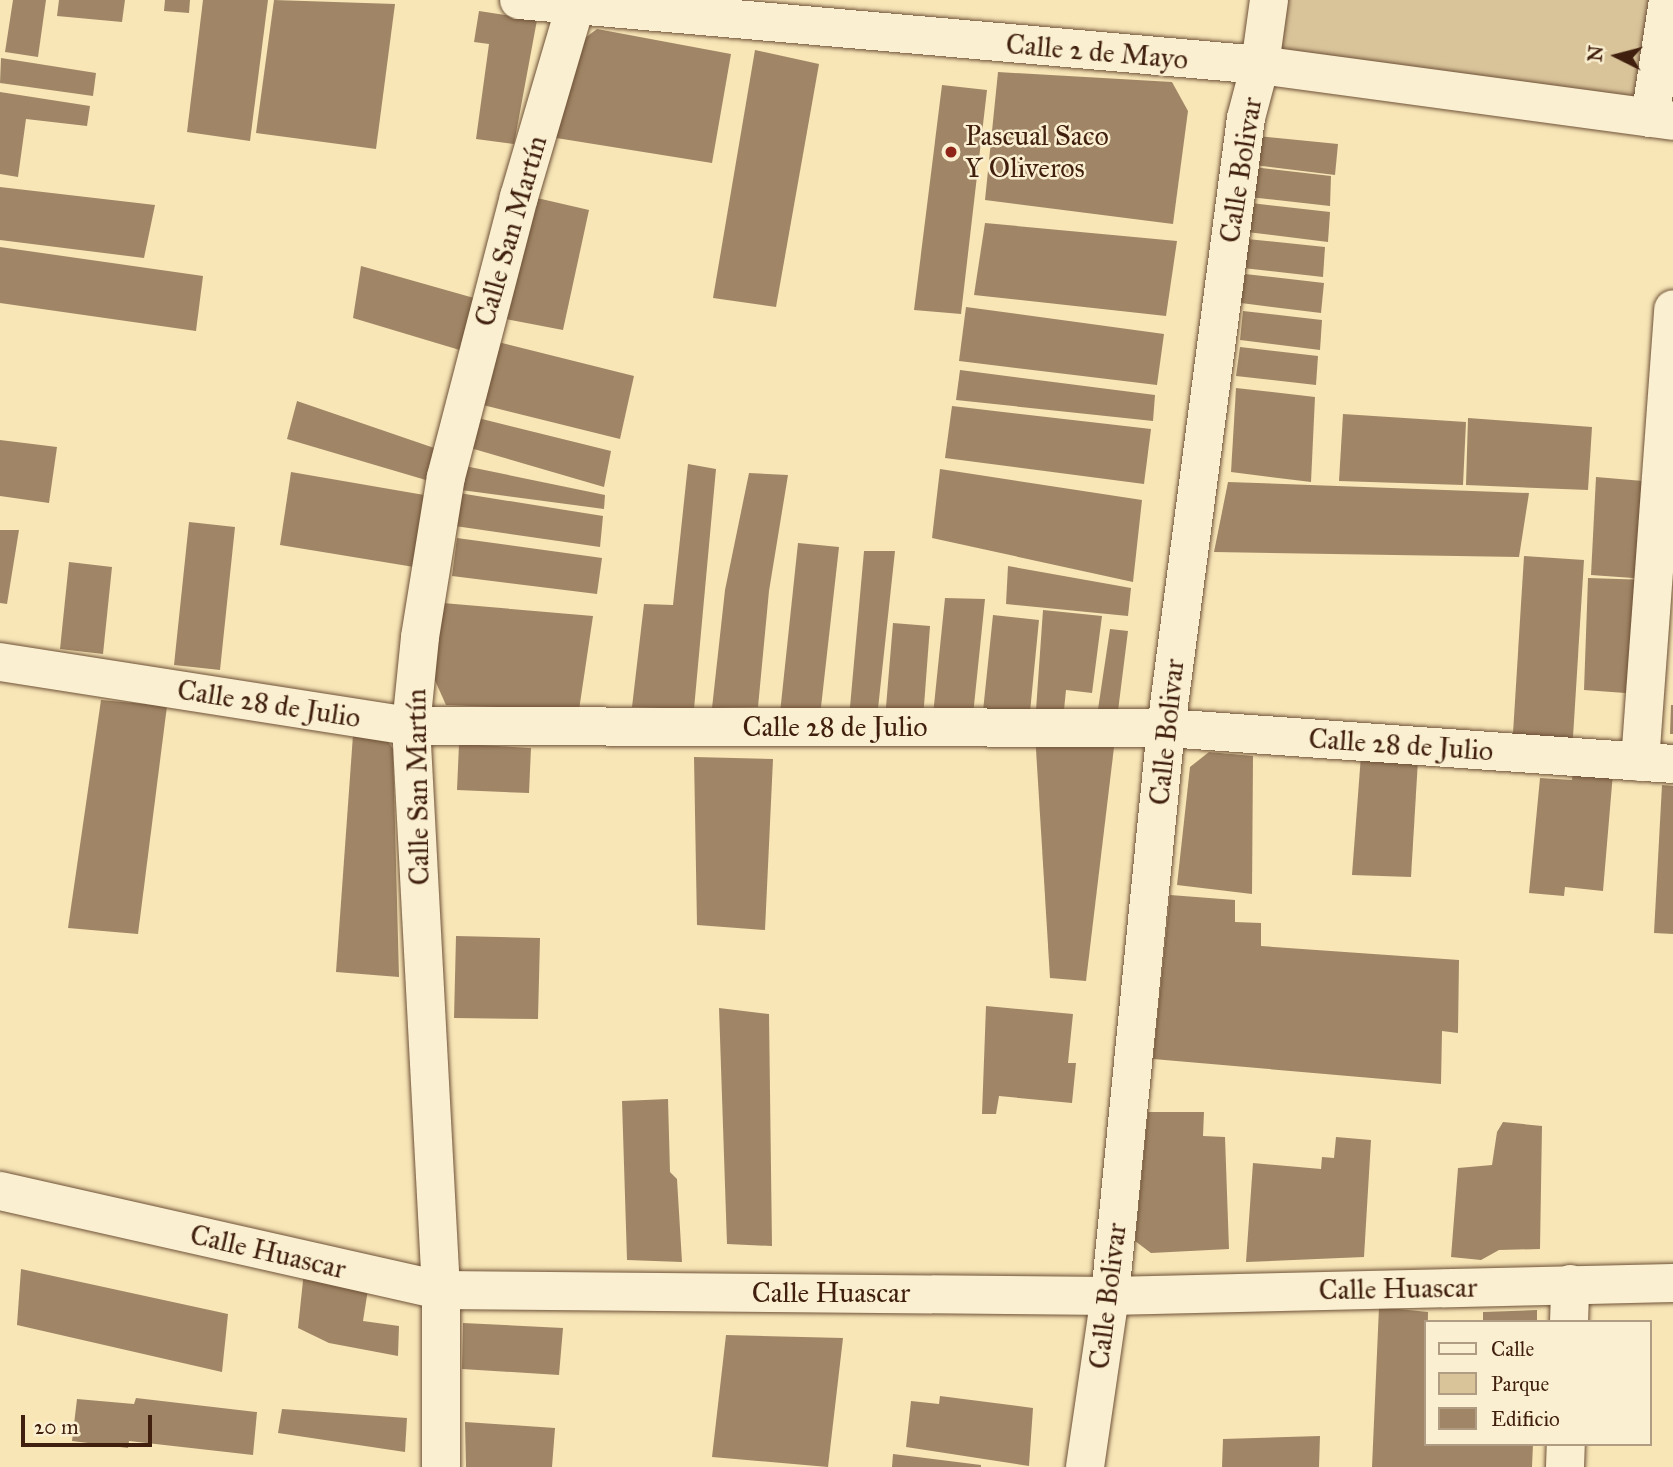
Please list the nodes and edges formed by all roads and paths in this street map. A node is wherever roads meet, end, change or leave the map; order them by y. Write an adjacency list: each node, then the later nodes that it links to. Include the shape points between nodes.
1 (519, 0): 4 (street, Calle 2 de Mayo)
2 (1269, 0): 5 (street, Calle Bolivar)
3 (1668, 0): 6 (street)
4 (576, 4): 5 (street, Calle 2 de Mayo); 9 (street, Calle San Martín, via 519,197 446,477)
5 (1260, 65): 6 (street, Calle 2 de Mayo); 10 (street, Calle Bolivar, via 1246,118)
6 (1661, 120)
7 (1673, 309): 11 (street)
8 (0, 662): 9 (street, Calle 28 de Julio)
9 (411, 726): 10 (street, Calle 28 de Julio); 15 (street, Calle San Martín)
10 (1166, 728): 11 (street, Calle 28 de Julio); 16 (street, Calle Bolivar)
11 (1657, 763)
12 (0, 1192): 15 (street, Calle Huascar)
13 (1673, 1283): 14 (street, Calle Huascar)
14 (1570, 1284): 16 (street, Calle Huascar); 17 (street)
15 (441, 1290): 16 (street, Calle Huascar); 19 (street, Calle San Martín)
16 (1110, 1296): 20 (street, Calle Bolivar)
17 (1569, 1320)
18 (1566, 1446): 21 (street)
19 (441, 1467)
20 (1085, 1467)
21 (1565, 1467)

